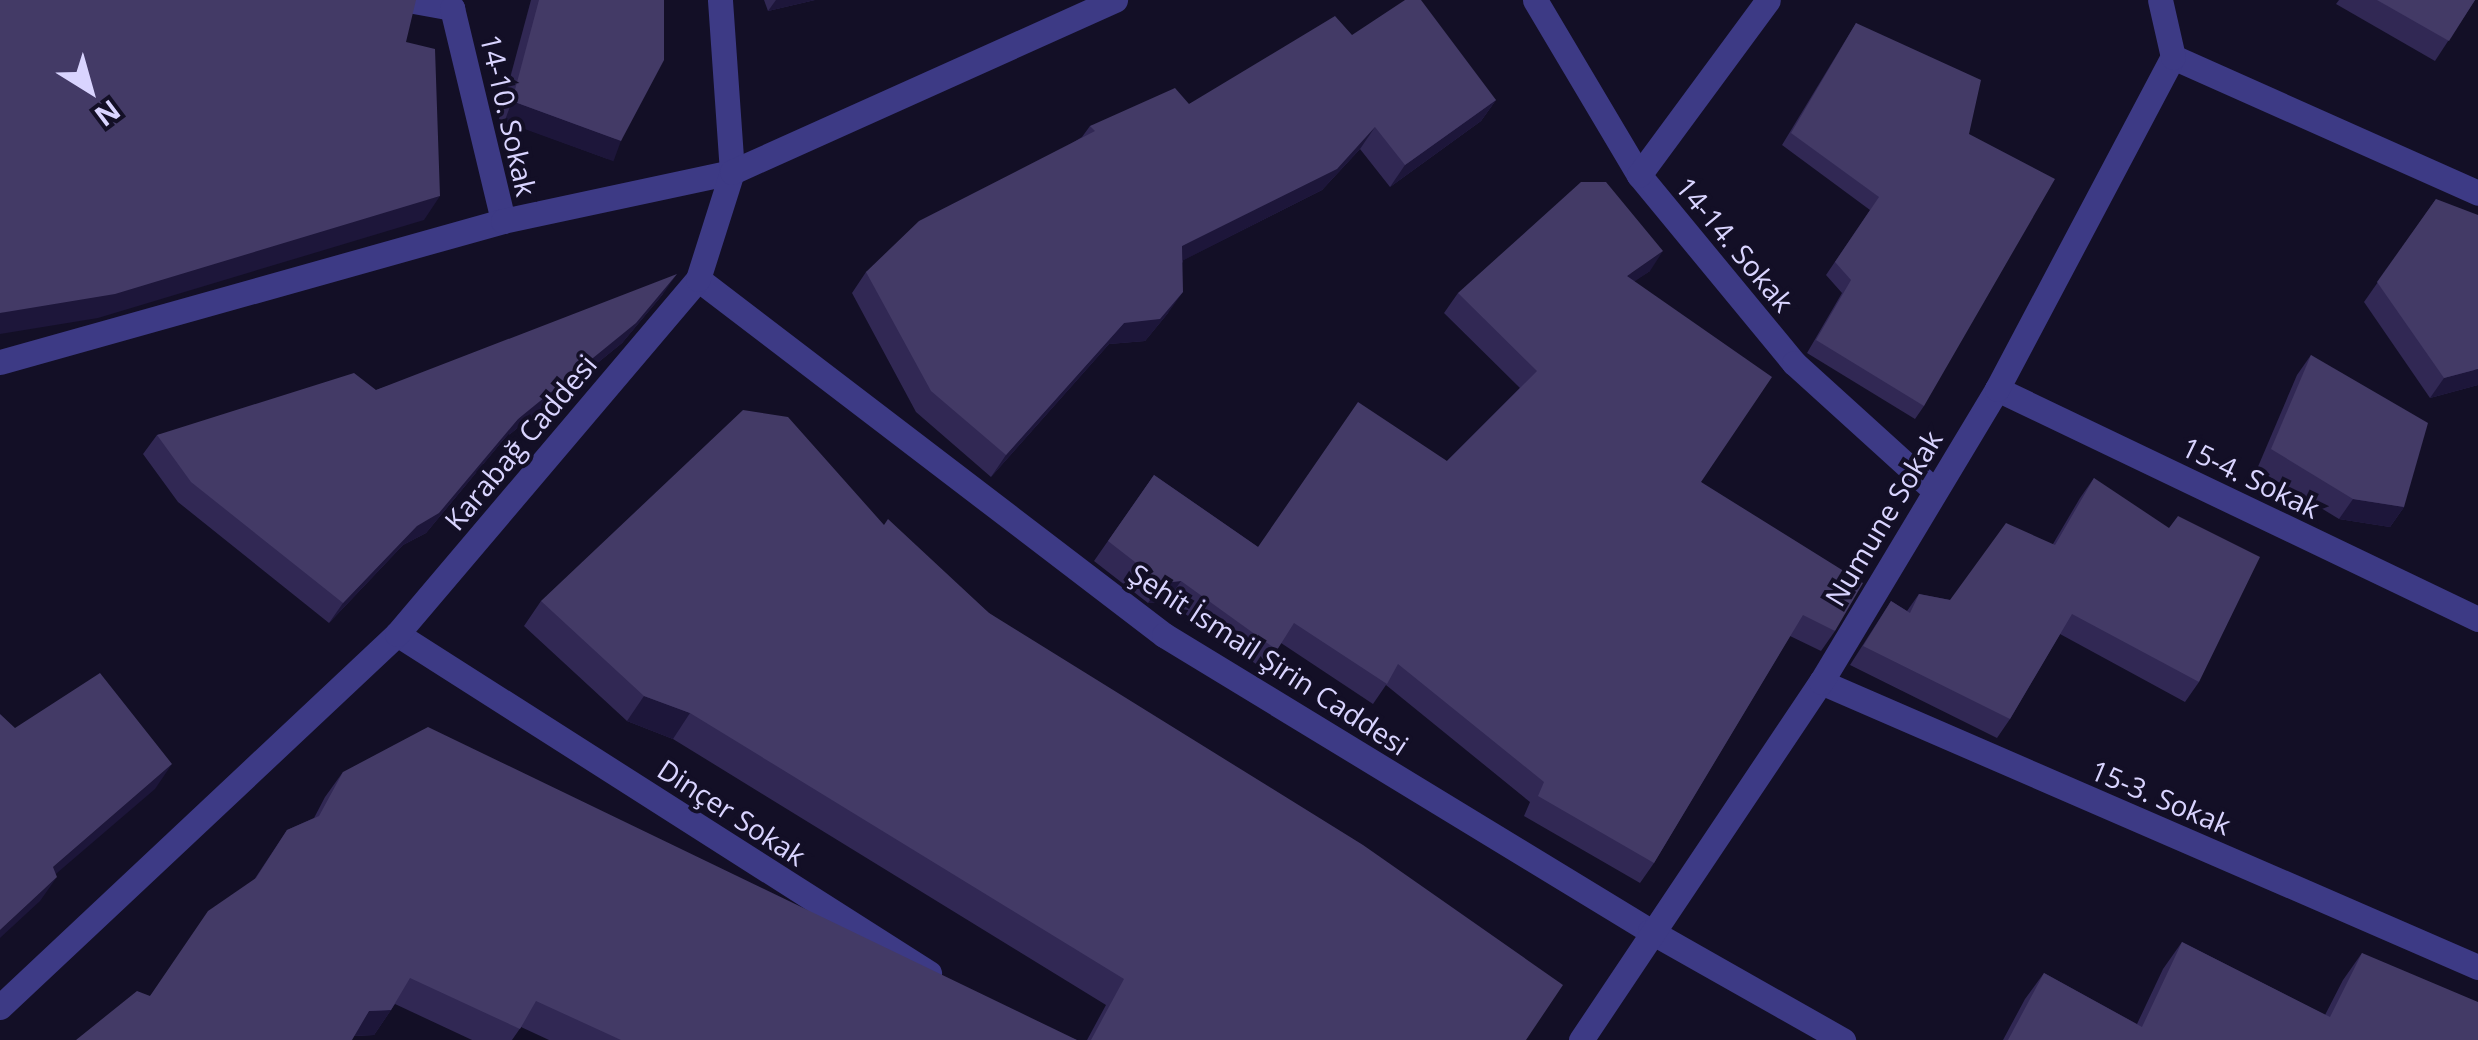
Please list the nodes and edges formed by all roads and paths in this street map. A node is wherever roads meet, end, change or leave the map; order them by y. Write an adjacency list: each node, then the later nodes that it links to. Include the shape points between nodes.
1 (408, 0): 11 (street, 14-10. Sokak, via 452,8)
2 (720, 0): 8 (street)
3 (1115, 0): 8 (street)
4 (1535, 0): 9 (street, 14-14. Sokak)
5 (1768, 0): 9 (street)
6 (2160, 0): 7 (street)
7 (2173, 57): 10 (street); 14 (street, Numune Sokak)
8 (732, 172): 11 (street); 12 (street, Karabağ Caddesi)
9 (1639, 175): 15 (street, 14-14. Sokak, via 1794,363)
10 (2478, 193)
11 (503, 221): 13 (street)
12 (698, 279): 17 (street, Karabağ Caddesi); 19 (street, Şehit İsmail Şirin Caddesi, via 1164,635)
13 (0, 362)
14 (1998, 389): 15 (street, Numune Sokak); 16 (street, 15-4. Sokak)
15 (1934, 490): 18 (street, Numune Sokak)
16 (2478, 619)
17 (398, 634): 21 (street, Dinçer Sokak); 22 (street, Karabağ Caddesi)
18 (1821, 682): 19 (street, Numune Sokak); 20 (street, 15-3. Sokak)
19 (1650, 931): 23 (street, Numune Sokak); 24 (street, Şehit İsmail Şirin Caddesi)
20 (2478, 967)
21 (950, 986)
22 (0, 1007)
23 (1582, 1040)
24 (1842, 1040)

